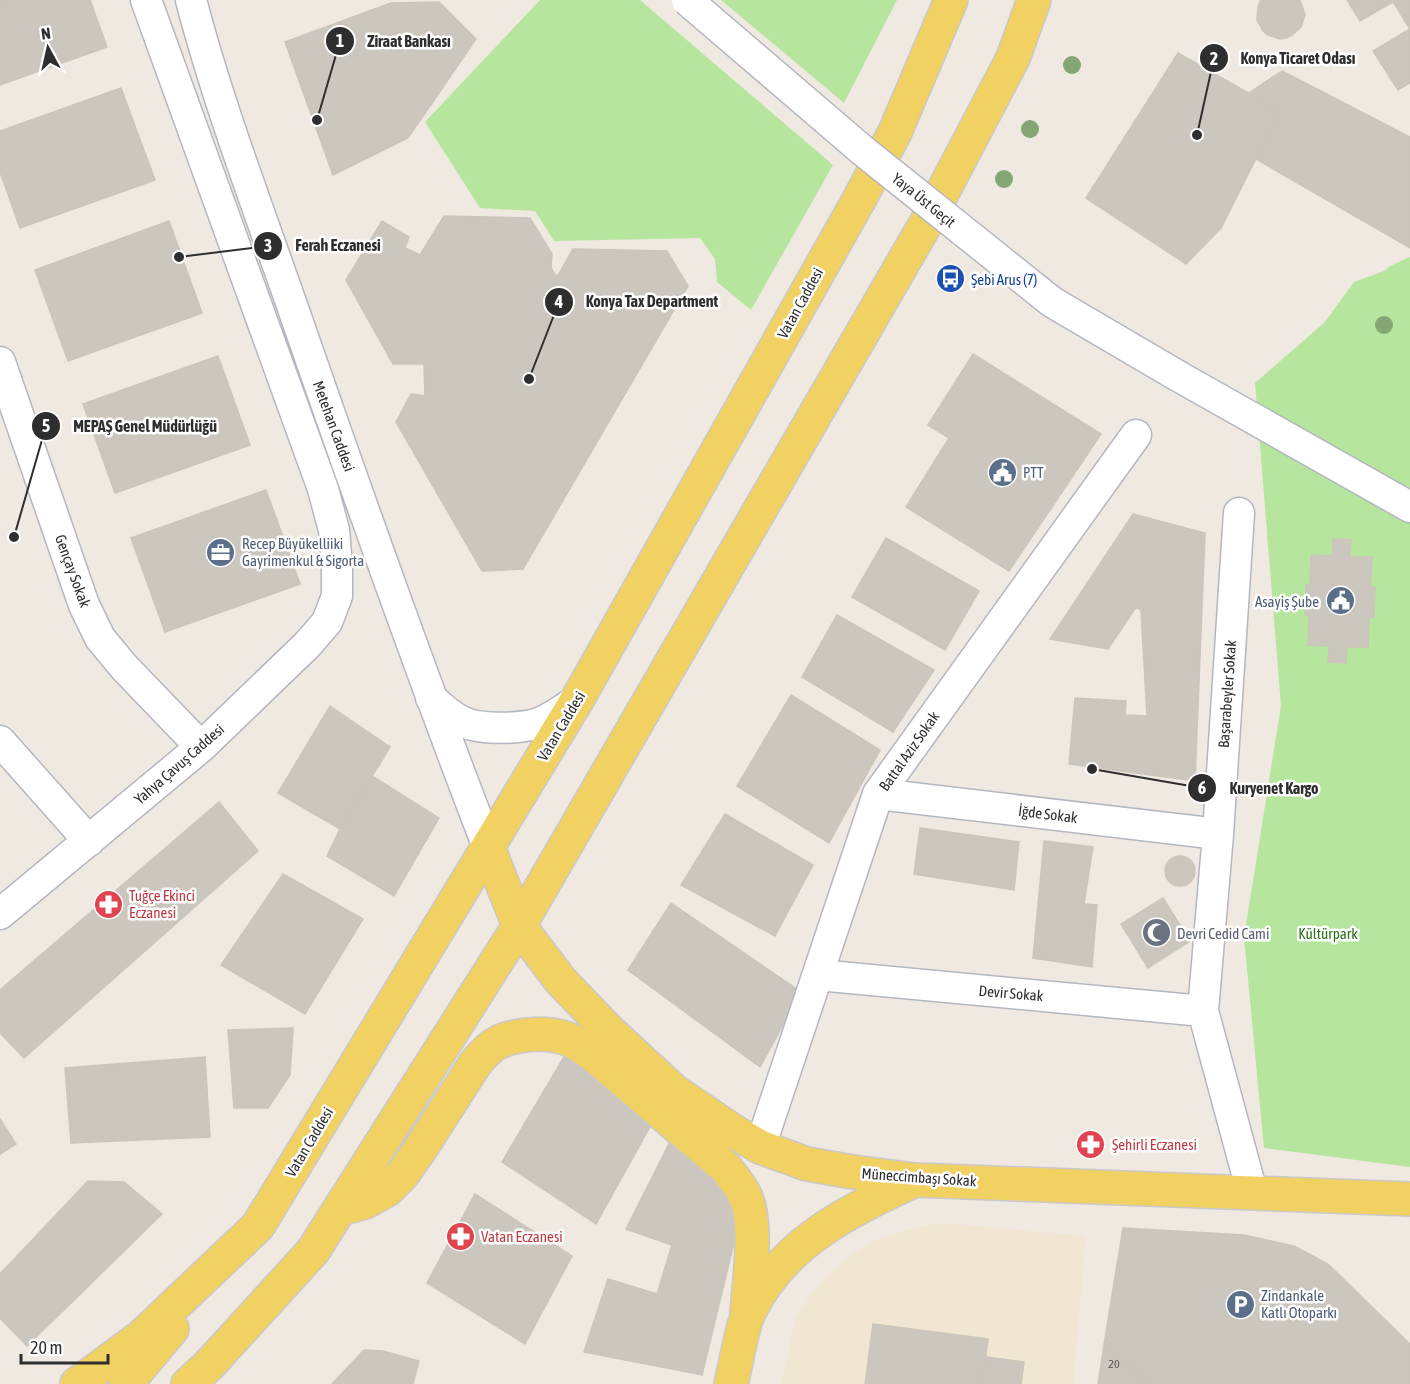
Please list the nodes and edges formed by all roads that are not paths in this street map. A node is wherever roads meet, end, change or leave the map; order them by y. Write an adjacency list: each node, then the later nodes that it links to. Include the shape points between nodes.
1 (146, 0): 13 (street, Yahya Çavuş Caddesi, via 323,489 338,566 337,596 327,622)
2 (191, 0): 10 (street, Metehan Caddesi, via 211,71)
3 (687, 0): 8 (street, Yaya Üst Geçit, bridge, via 862,150 1052,302)
4 (951, 0): 11 (main road, Vatan Caddesi, via 895,132 860,198)
5 (1035, 0): 19 (main road, via 1013,58 929,218)
6 (0, 362): 13 (street, Gençay Sokak, via 84,604 100,638)
7 (1136, 435): 14 (street, Battal Aziz Sokak)
8 (1410, 507)
9 (1239, 513): 15 (street, Başarabeyler Sokak)
10 (431, 698): 11 (street, via 462,722 485,727 536,723); 17 (street, Metehan Caddesi)
11 (577, 700): 17 (main road, Vatan Caddesi)
12 (0, 741): 16 (street)
13 (201, 747): 16 (street, Yahya Çavuş Caddesi)
14 (878, 794): 15 (street, İğde Sokak); 20 (street, Battal Aziz Sokak)
15 (1218, 834): 21 (street, Başarabeyler Sokak)
16 (89, 841): 18 (street, Yahya Çavuş Caddesi)
17 (488, 847): 19 (main road, Müneccimbaşı Sokak); 27 (main road, Vatan Caddesi)
18 (0, 914)
19 (519, 927): 22 (main road, Müneccimbaşı Sokak, via 561,981 674,1091); 26 (main road)
20 (818, 975): 21 (street, Devir Sokak); 22 (street, Battal Aziz Sokak)
21 (1203, 1011): 24 (street, Başarabeyler Sokak)
22 (760, 1147): 23 (main road, Müneccimbaşı Sokak, via 807,1164)
23 (915, 1180): 24 (main road, Müneccimbaşı Sokak); 28 (main road, via 821,1229 781,1265)
24 (1252, 1192): 25 (main road, Müneccimbaşı Sokak)
25 (1410, 1199)
26 (340, 1209): 28 (main road, via 387,1190 402,1175 486,1051 500,1042 534,1035 571,1040 725,1167 737,1182 746,1198 753,1230); 31 (main road, via 313,1251)
27 (258, 1226): 29 (main road, Vatan Caddesi, via 142,1336); 30 (main road)
28 (747, 1314): 32 (main road)
29 (77, 1384)
30 (126, 1384)
31 (188, 1384)
32 (731, 1384)

